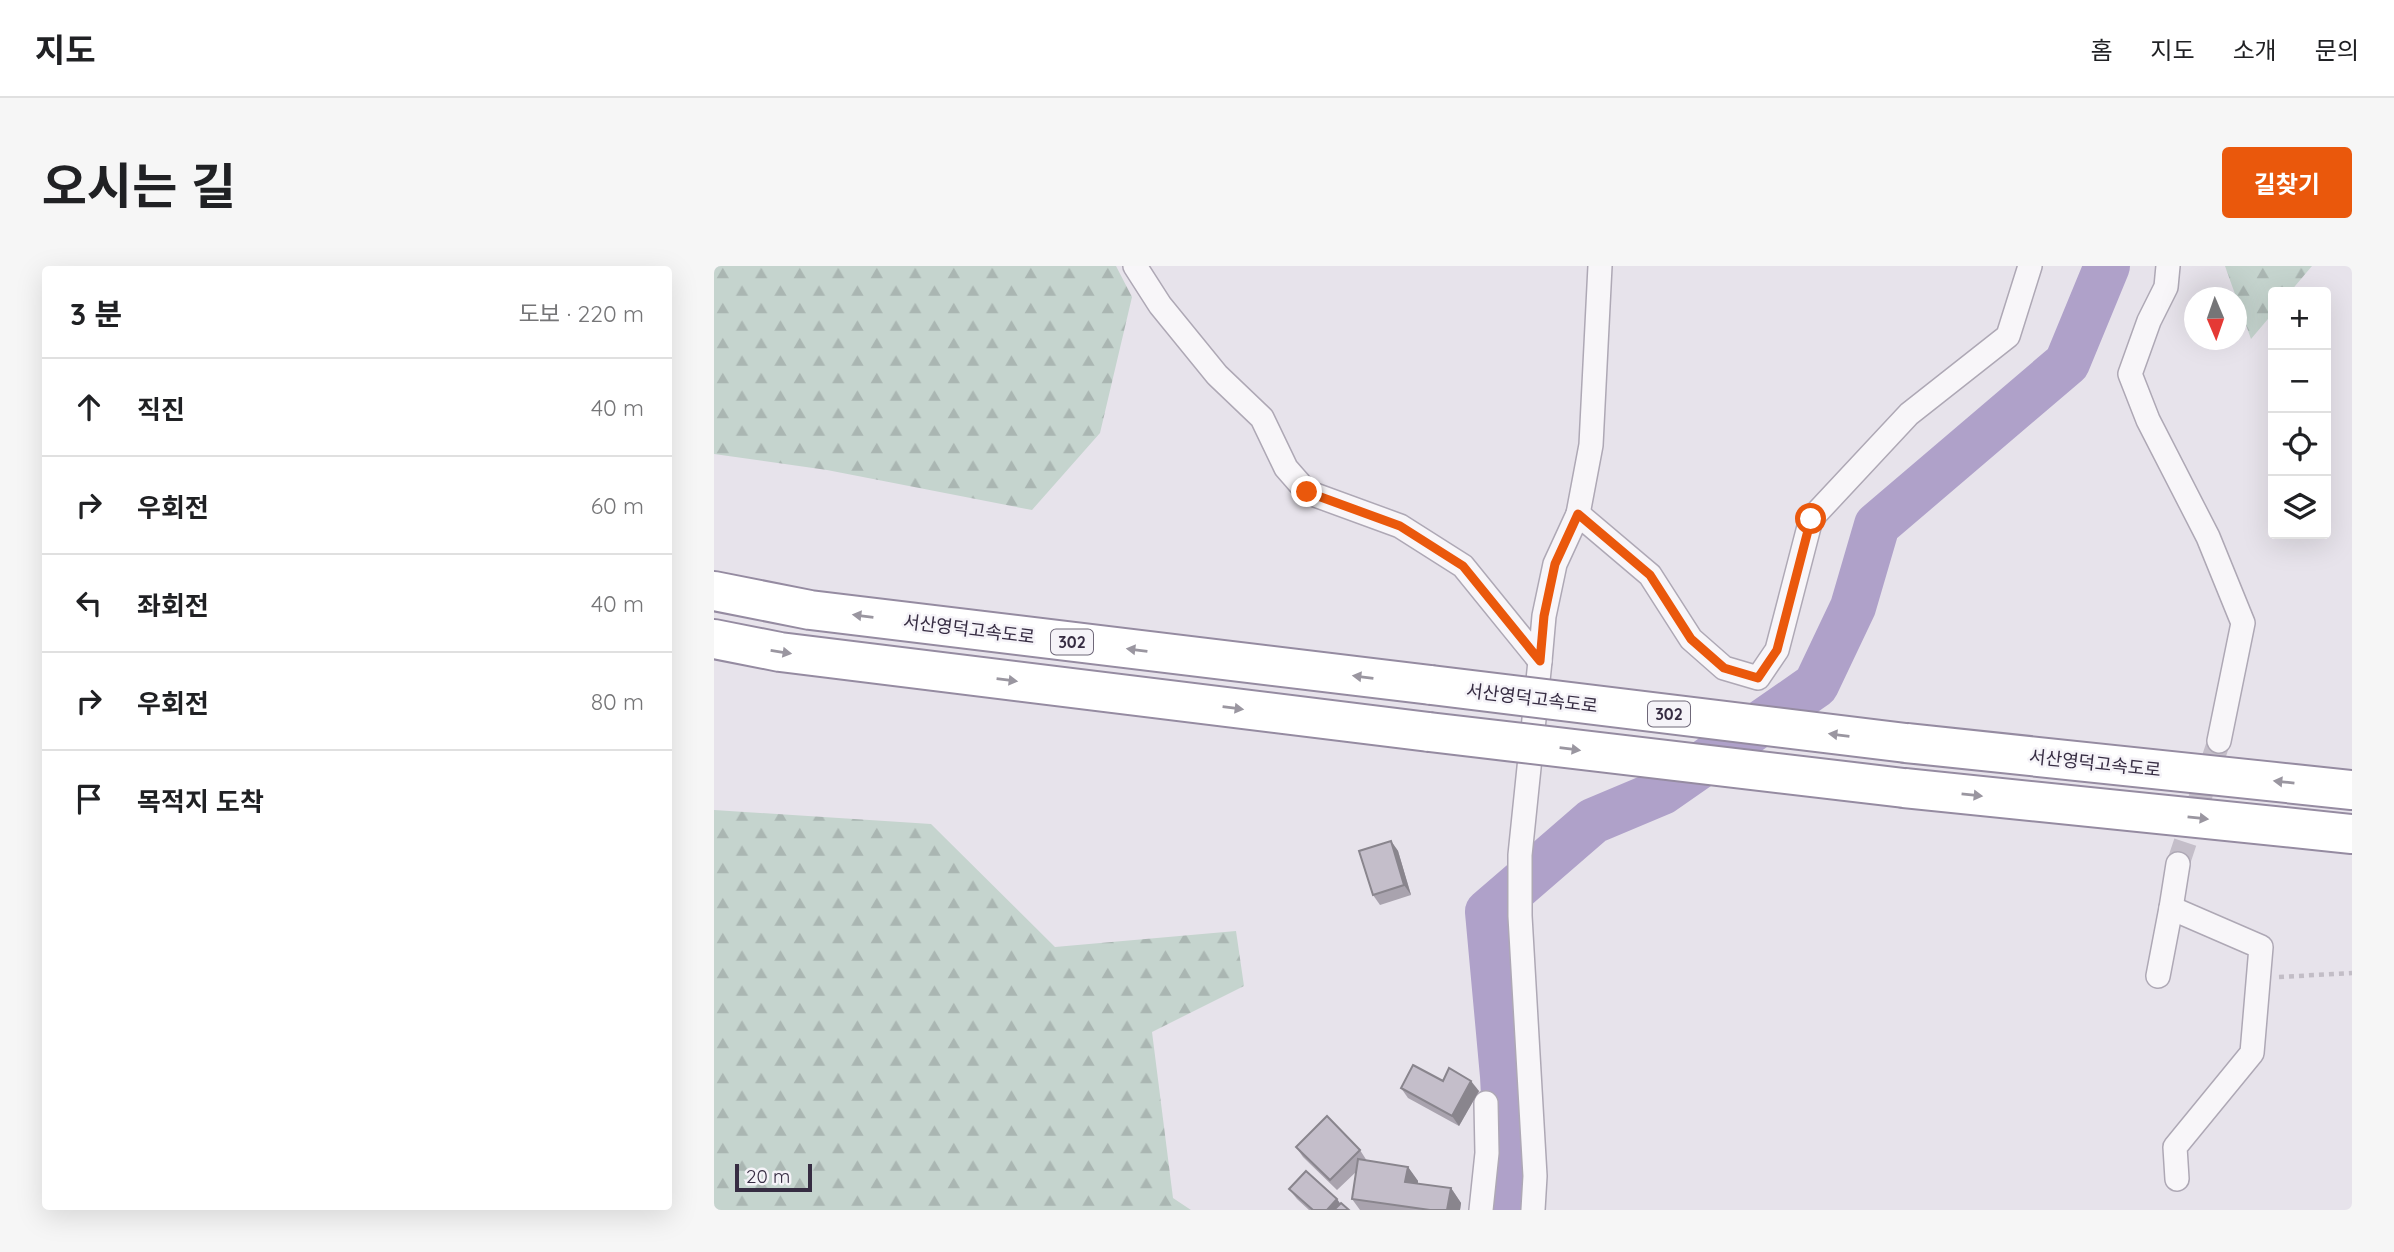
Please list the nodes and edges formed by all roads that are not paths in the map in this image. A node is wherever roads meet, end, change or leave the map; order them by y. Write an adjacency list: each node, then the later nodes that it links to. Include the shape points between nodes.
1 (1135, 266): 8 (street, via 1217,375 1262,418 1286,468 1307,492 1400,526 1463,566)
2 (1600, 266): 5 (street, via 1591,445)
3 (2030, 266): 5 (street, via 2008,336 1909,414 1811,519 1777,650 1758,678 1724,668 1691,639 1650,575)
4 (2168, 266): 9 (street, via 2166,287 2130,374 2148,420 2208,537 2243,623)
5 (1578, 514): 8 (street, via 1555,564)
6 (714, 591): 10 (highway, 서산영덕고속도로 / 302, one-way to 6, bridge, via 1906,743 810,610)
7 (714, 639): 11 (highway, one-way to 11, bridge, via 780,652 1429,732)
8 (1540, 661): 18 (street, via 1520,855)
9 (2219, 741)
10 (2352, 789)
11 (2352, 834)
12 (2178, 864): 13 (street)
13 (2171, 908): 14 (street); 16 (street, via 2261,947 2252,1054 2175,1146)
14 (2158, 976)
15 (1486, 1103): 17 (street)
16 (2177, 1179)
17 (1481, 1210)
18 (1533, 1210)

